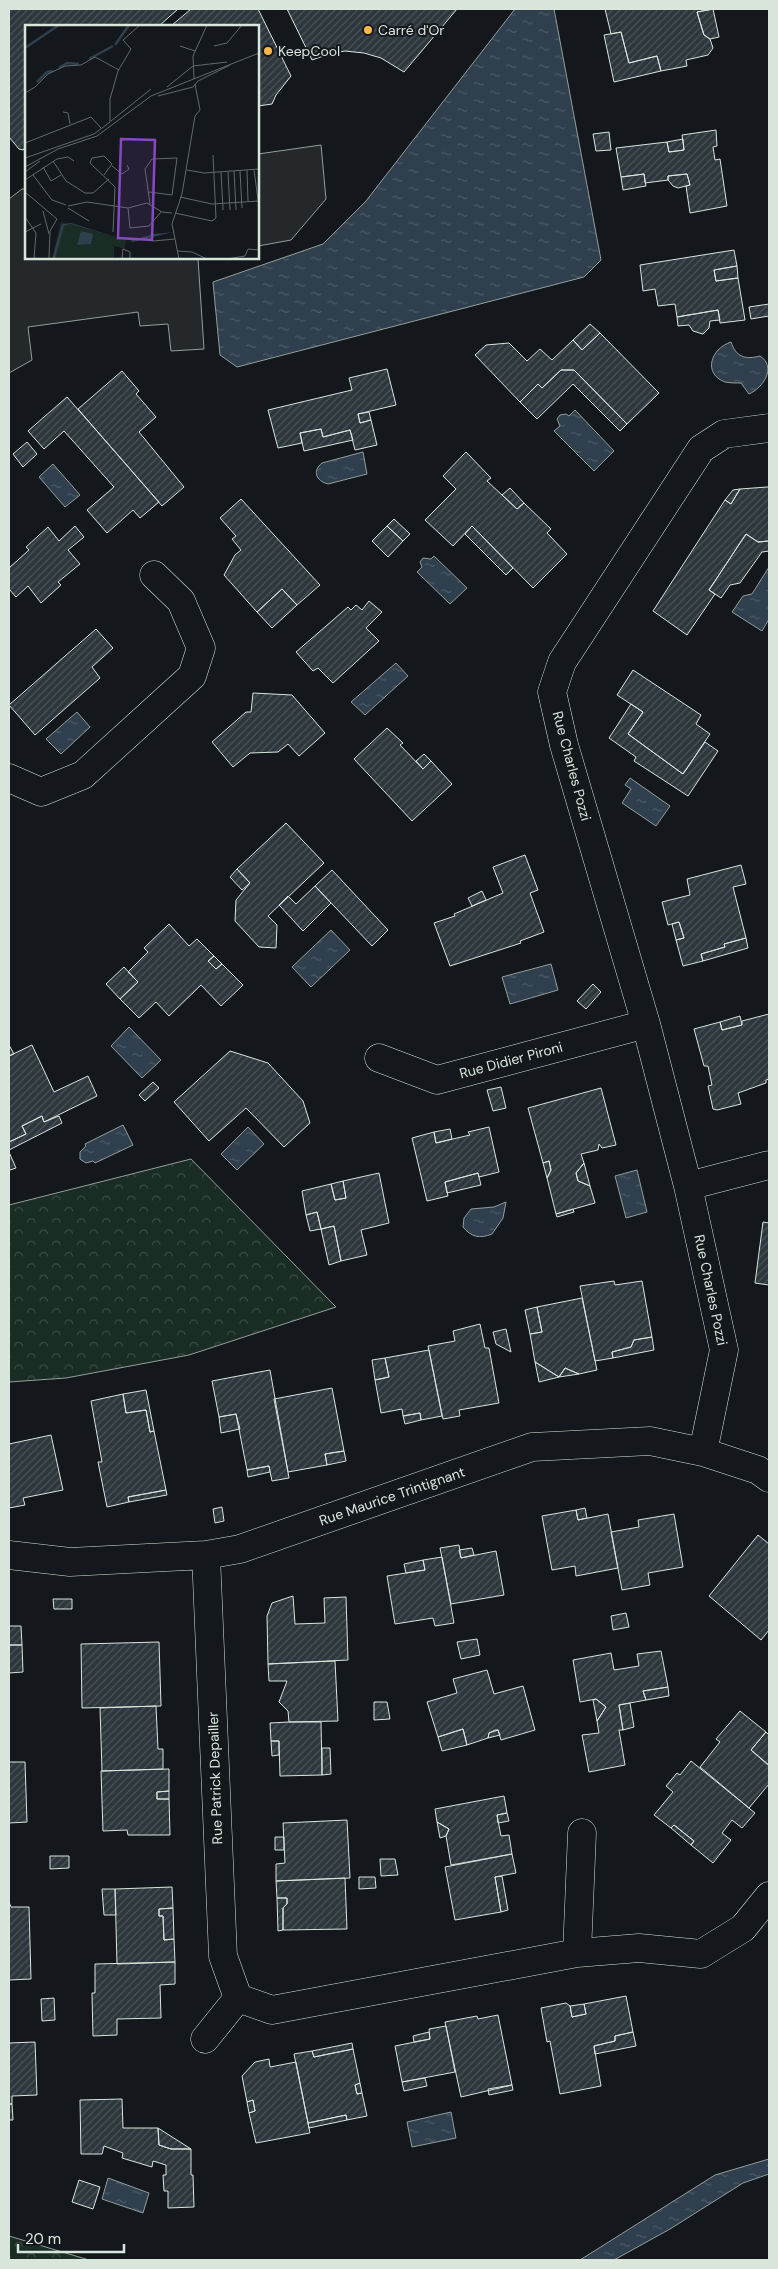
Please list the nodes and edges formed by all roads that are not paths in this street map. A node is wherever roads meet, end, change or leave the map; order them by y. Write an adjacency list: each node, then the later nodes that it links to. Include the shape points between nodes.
1 (769, 428): 4 (street, Rue Charles Pozzi, via 724,434 701,449 562,662 552,692 564,745)
2 (154, 575): 3 (street, via 181,601 201,648 192,676 83,775 41,792)
3 (9, 778)
4 (646, 1024): 5 (street, Rue Didier Pironi, via 437,1080); 7 (street, Rue Charles Pozzi)
5 (379, 1058)
6 (769, 1164): 7 (street)
7 (688, 1186): 8 (street, Rue Charles Pozzi, via 724,1350)
8 (703, 1452): 9 (street, Rue Maurice Trintignant, via 758,1470); 11 (street, Rue Maurice Trintignant, via 650,1441 532,1447 240,1549)
9 (769, 1478)
10 (9, 1555): 11 (street, Rue Maurice Trintignant, via 70,1562)
11 (206, 1555): 15 (street, Rue Patrick Depailler, via 222,1956)
12 (582, 1833): 14 (street)
13 (769, 1896): 14 (street, via 743,1928 701,1954 639,1948)
14 (577, 1953): 15 (street, via 272,2010)
15 (238, 1998): 16 (street)
16 (205, 2040)

